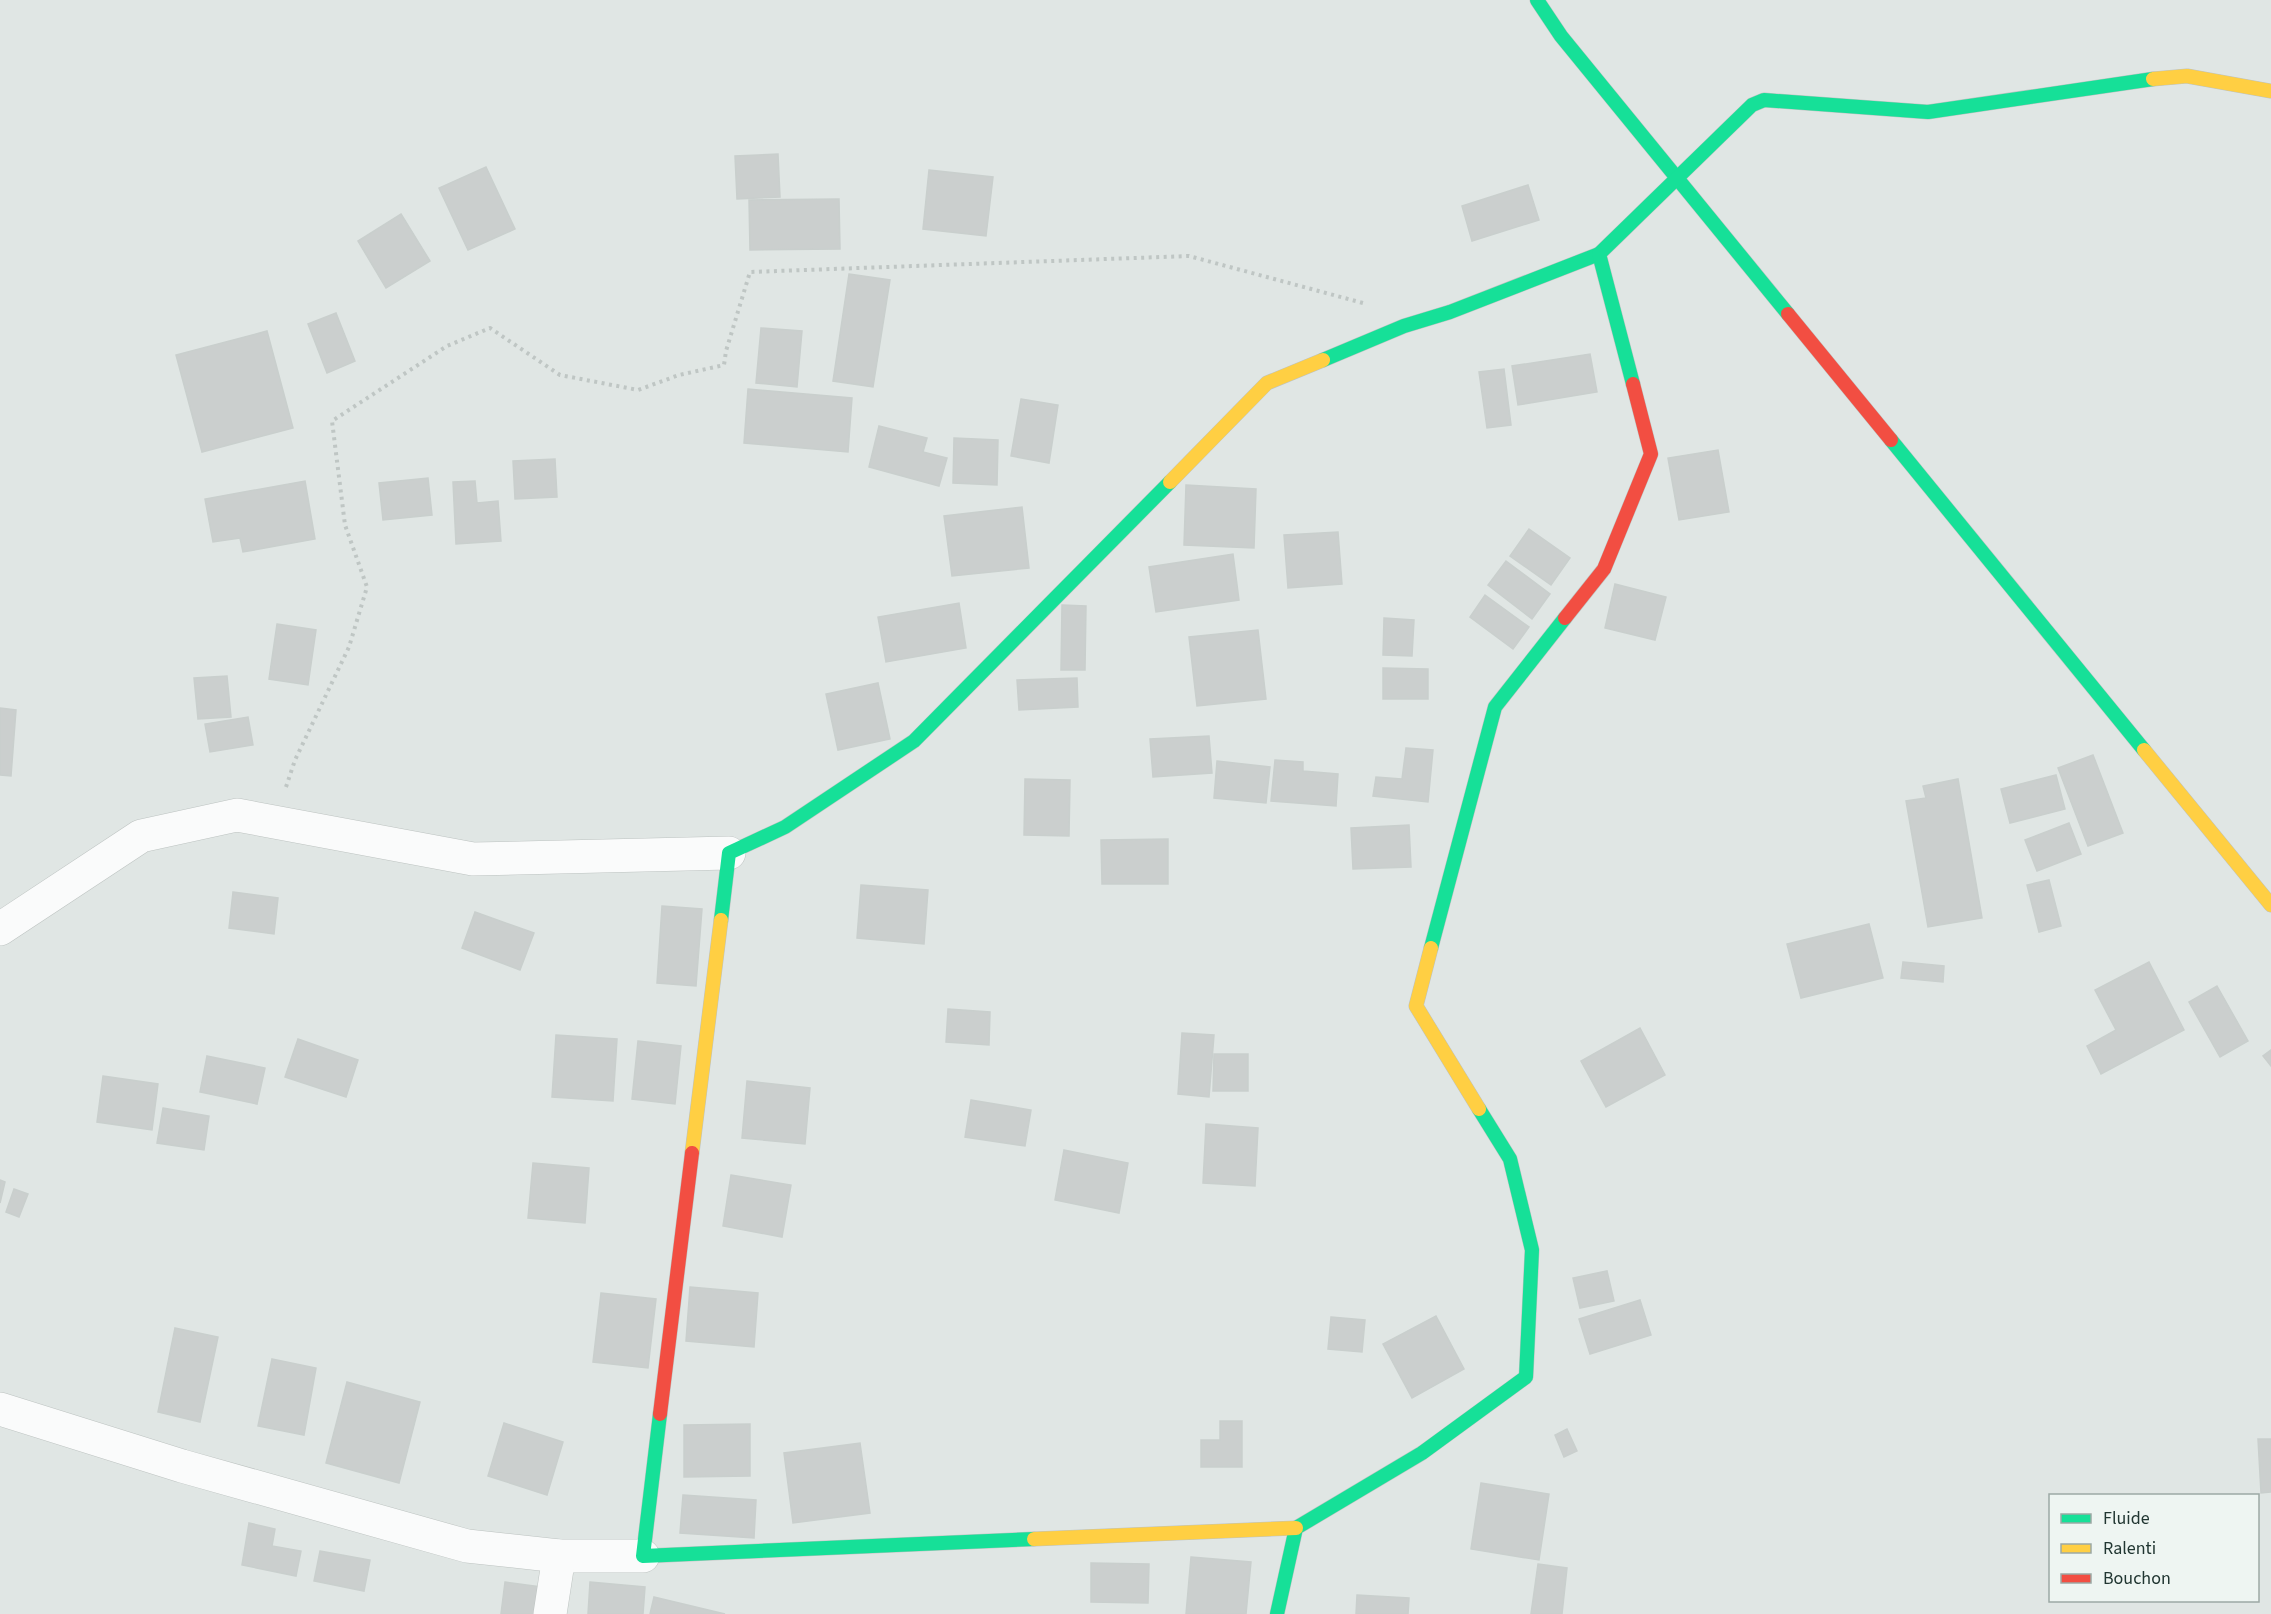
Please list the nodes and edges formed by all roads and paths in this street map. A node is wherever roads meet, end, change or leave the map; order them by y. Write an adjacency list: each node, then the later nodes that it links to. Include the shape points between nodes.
1 (1537, 0): 3 (street, via 1561,36)
2 (2271, 91): 3 (street, via 2174,76 1928,112 1764,100 1752,105)
3 (1677, 179): 4 (street); 8 (street)
4 (1599, 254): 7 (street, via 1404,326 1267,383 914,741 785,827); 11 (street, via 1651,454 1604,569 1495,707 1416,1005 1510,1159 1532,1250 1526,1377 1422,1453)
5 (1370, 305): 6 (path, via 1189,256 840,268 750,272 724,365 638,390 560,375 490,328 447,346 332,421 345,525 367,587 349,647 295,760)
6 (275, 822): 7 (street, via 473,859); 9 (street, via 237,815 141,836)
7 (729, 853): 13 (street)
8 (2271, 905)
9 (0, 928)
10 (0, 1408): 12 (street, via 182,1466 467,1546)
11 (1296, 1528): 13 (street); 15 (street)
12 (559, 1556): 13 (street); 14 (street)
13 (643, 1556)
14 (550, 1614)
15 (1277, 1614)

